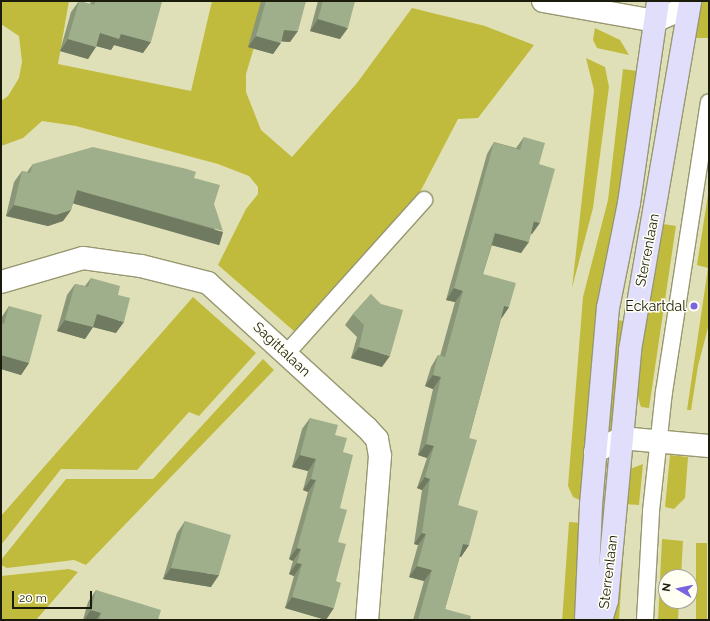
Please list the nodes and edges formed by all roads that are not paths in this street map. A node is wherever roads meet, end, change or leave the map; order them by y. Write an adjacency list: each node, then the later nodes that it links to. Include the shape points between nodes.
1 (543, 1): 3 (street)
2 (687, 3): 3 (street); 8 (main road, Sterrenlaan, via 637,303)
3 (656, 11): 11 (main road, Sterrenlaan, via 629,202 608,308)
4 (709, 102): 9 (lane)
5 (424, 200): 7 (lane)
6 (1, 282): 7 (street, Sagittalaan, via 83,258 141,266 208,284)
7 (286, 354): 12 (street, Sagittalaan, via 377,439 380,456)
8 (621, 438): 9 (street); 11 (street); 14 (main road, Sterrenlaan, via 608,600)
9 (659, 440): 10 (street); 15 (lane)
10 (709, 446)
11 (595, 452): 13 (main road, Sterrenlaan)
12 (367, 620)
13 (586, 620)
14 (601, 620)
15 (645, 620)

